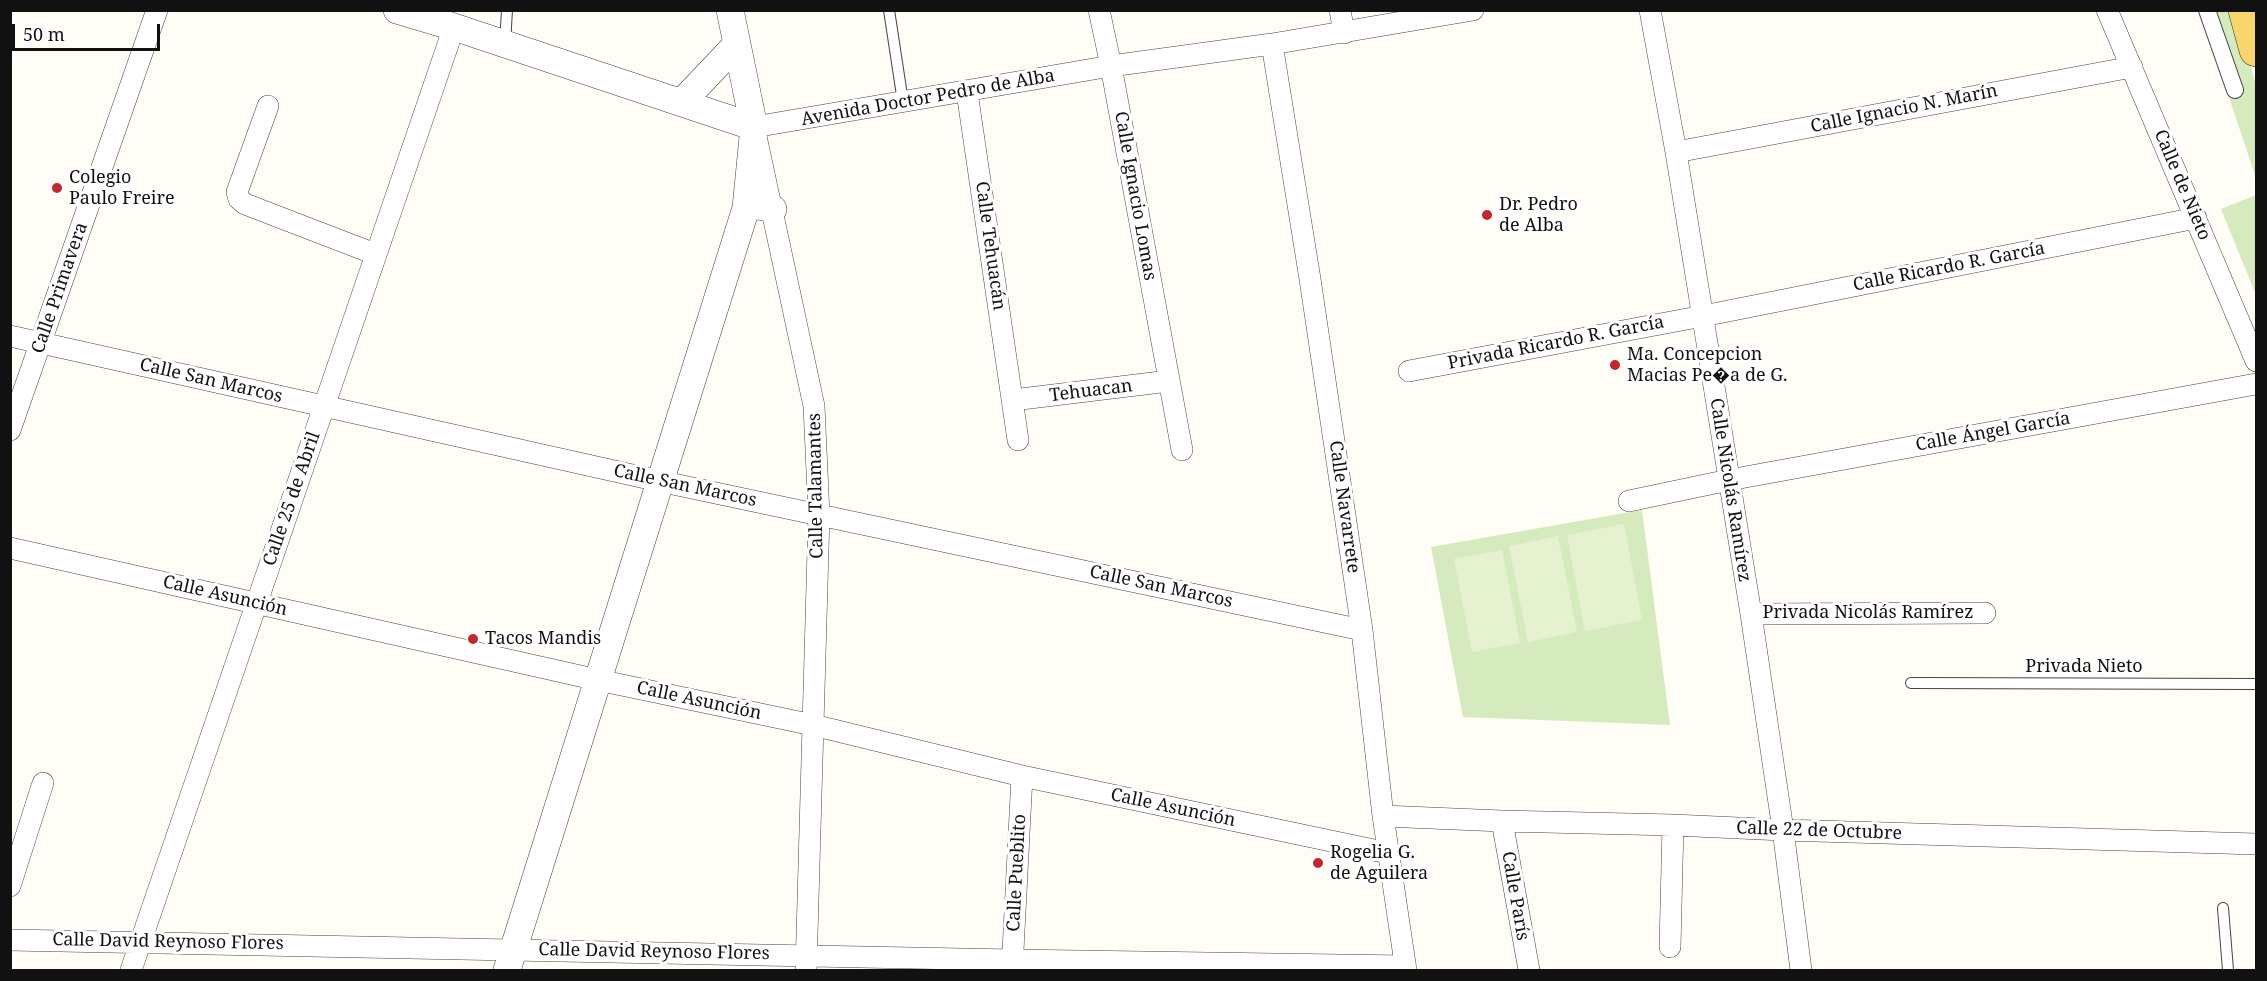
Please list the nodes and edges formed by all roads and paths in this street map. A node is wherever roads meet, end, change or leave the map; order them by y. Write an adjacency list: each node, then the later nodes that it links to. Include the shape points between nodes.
1 (157, 10): 34 (street, Calle Primavera)
2 (397, 10): 13 (street, Avenida Doctor Pedro de Alba)
3 (507, 10): 15 (lane)
4 (730, 10): 16 (street, Calle Talamantes)
5 (889, 10): 24 (lane)
6 (1099, 10): 19 (street, Calle Ignacio Lomas)
7 (1340, 10): 14 (street)
8 (1473, 10): 14 (street, Avenida Doctor Pedro de Alba)
9 (1650, 10): 27 (street, Calle Nicolás Ramírez)
10 (2107, 10): 20 (street, Calle de Nieto)
11 (2207, 10): 21 (street)
12 (2245, 10): 18 (main road)
13 (454, 27): 15 (street, Avenida Doctor Pedro de Alba); 31 (street, Calle 25 de Abril)
14 (1344, 33): 17 (street, Avenida Doctor Pedro de Alba)
15 (505, 44): 23 (street, Avenida Doctor Pedro de Alba)
16 (737, 44): 23 (street); 26 (street, Calle Talamantes)
17 (1272, 44): 19 (street, Avenida Doctor Pedro de Alba); 52 (street, Calle Navarrete)
18 (2256, 50)
19 (1112, 66): 22 (street, Avenida Doctor Pedro de Alba); 37 (street, Calle Ignacio Lomas)
20 (2132, 66): 27 (street, Calle Ignacio N. Marín); 30 (street, Calle de Nieto)
21 (2235, 90)
22 (967, 92): 24 (street, Avenida Doctor Pedro de Alba); 39 (street, Calle Tehuacán)
23 (682, 102): 26 (street, Avenida Doctor Pedro de Alba)
24 (903, 102): 26 (street, Avenida Doctor Pedro de Alba)
25 (268, 106): 31 (street, via 237,192 239,200)
26 (754, 127): 28 (street); 29 (street, Calle Talamantes)
27 (1676, 152): 32 (street, Calle Nicolás Ramírez)
28 (746, 208): 29 (street); 45 (street)
29 (773, 209): 47 (street, Calle Talamantes, via 814,406)
30 (2196, 218): 32 (street, Calle Ricardo R. García); 35 (street, Calle de Nieto)
31 (375, 254): 40 (street, Calle 25 de Abril)
32 (1703, 316): 36 (street, Privada Ricardo R. García); 44 (street, Calle Nicolás Ramírez)
33 (10, 336): 34 (street, Calle San Marcos)
34 (42, 343): 40 (street, Calle San Marcos); 41 (street, Calle Primavera)
35 (2256, 361)
36 (1409, 371)
37 (1169, 381): 39 (street, Tehuacan); 43 (street, Calle Ignacio Lomas)
38 (2256, 384): 44 (street, Calle Ángel García)
39 (1013, 400): 42 (street, Calle Tehuacán)
40 (323, 407): 45 (street, Calle San Marcos); 49 (street, Calle 25 de Abril)
41 (10, 430)
42 (1018, 440)
43 (1182, 450)
44 (1729, 480): 46 (street, Calle Ángel García); 51 (street, Calle Nicolás Ramírez)
45 (659, 481): 47 (street, Calle San Marcos); 53 (street)
46 (1629, 501)
47 (819, 515): 52 (street, Calle San Marcos); 56 (street, Calle Talamantes)
48 (10, 548): 49 (street, Calle Asunción)
49 (256, 603): 53 (street, Calle Asunción); 68 (street, Calle 25 de Abril)
50 (1985, 613): 51 (street, Privada Nicolás Ramírez)
51 (1751, 614): 62 (street, Calle Nicolás Ramírez)
52 (1362, 630): 59 (street, Calle Navarrete)
53 (598, 680): 56 (street, Calle Asunción); 70 (street)
54 (1911, 683): 55 (lane, Privada Nieto)
55 (2256, 684)
56 (813, 725): 57 (street, Calle Asunción); 71 (street, Calle Talamantes)
57 (1022, 776): 64 (street, Calle Asunción); 72 (street, Calle Pueblito)
58 (43, 783): 65 (street)
59 (1383, 816): 60 (street, Calle 22 de Octubre); 64 (street, Calle Navarrete)
60 (1502, 821): 61 (street, Calle 22 de Octubre); 75 (street, Calle París)
61 (1673, 825): 62 (street, Calle 22 de Octubre); 69 (street)
62 (1783, 830): 63 (street, Calle 22 de Octubre); 76 (street, Calle Nicolás Ramírez)
63 (2256, 844)
64 (1388, 853): 73 (street, Calle Navarrete)
65 (10, 886)
66 (2223, 908): 77 (lane)
67 (10, 940): 68 (street, Calle David Reynoso Flores)
68 (141, 941): 70 (street, Calle David Reynoso Flores); 74 (street, Calle 25 de Abril)
69 (1670, 947)
70 (510, 960): 71 (street, Calle David Reynoso Flores)
71 (807, 963): 72 (street, Calle David Reynoso Flores)
72 (1012, 965): 73 (street, Calle David Reynoso Flores)
73 (1406, 968)
74 (131, 970)
75 (1529, 970)
76 (1801, 970)
77 (2228, 970)

